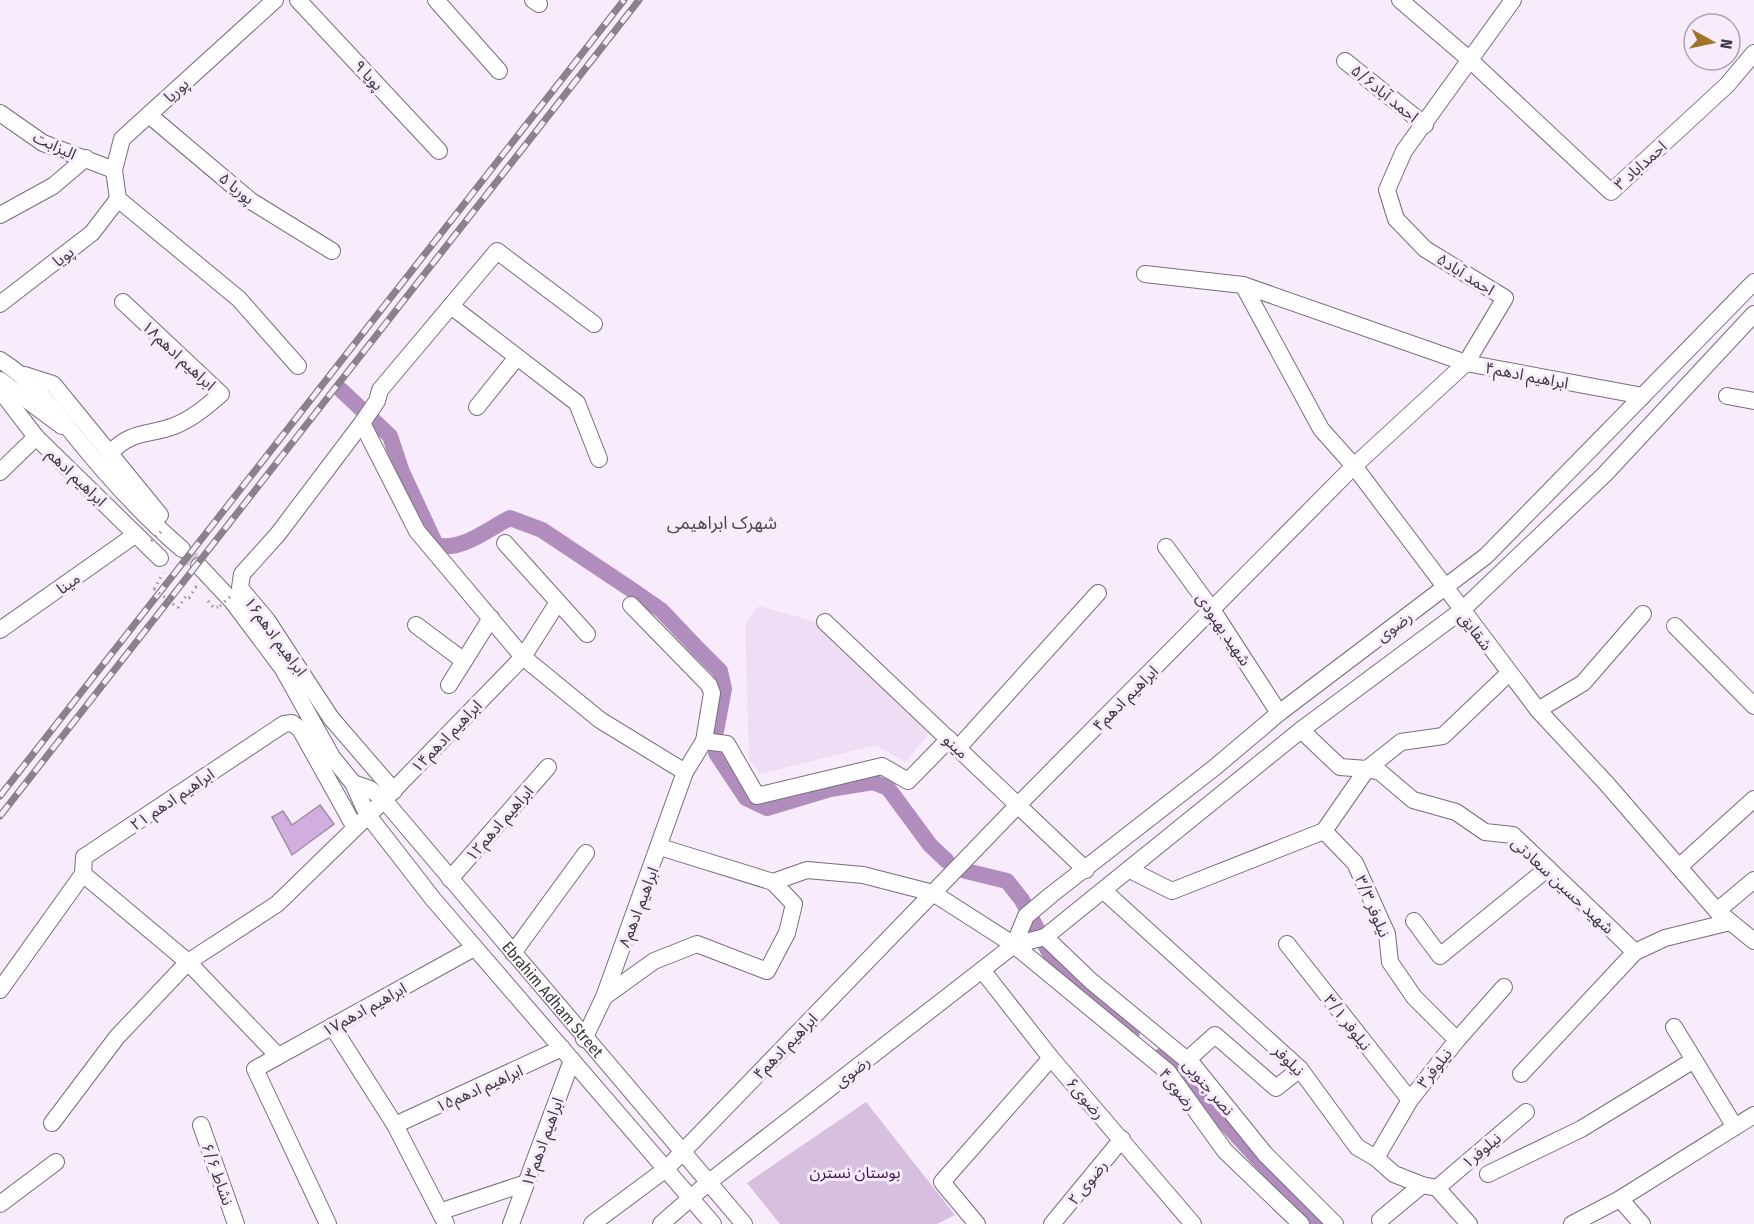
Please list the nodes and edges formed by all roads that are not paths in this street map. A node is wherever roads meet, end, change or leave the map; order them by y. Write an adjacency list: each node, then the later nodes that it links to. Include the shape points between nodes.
1 (275, 0): 11 (street, پوریا)
2 (298, 0): 13 (street, پویا ۹)
3 (436, 0): 9 (street)
4 (1400, 0): 7 (street)
5 (1513, 0): 7 (street, احمد آباد۵)
6 (1754, 53): 7 (street, احمداباد ۳, via 1727,85 1611,192)
7 (1470, 60): 12 (street, احمد آباد۵)
8 (1345, 61): 12 (street, احمد آباد۵/۶)
9 (499, 71)
10 (0, 113): 14 (street, الیزابت, via 43,143)
11 (149, 115): 15 (street, پوریا, via 122,139); 18 (street, پوریا ۵, via 251,201)
12 (1425, 125): 29 (street, احمد آباد۵, via 1404,151 1387,190 1396,219 1425,249 1505,298)
13 (439, 151)
14 (86, 159): 15 (street, الیزابت); 17 (street, via 53,186)
15 (114, 170): 16 (street, پوریا)
16 (118, 199): 23 (street, پویا, via 92,233); 30 (street, via 238,299)
17 (0, 215)
18 (332, 251)
19 (1144, 273): 21 (street)
20 (1754, 282): 34 (street, رضوی)
21 (1243, 285): 29 (street); 43 (street, شقایق, via 1321,429)
22 (123, 302): 41 (street, ابراهیم ادهم۱۸, via 221,394 198,414 174,426 123,440)
23 (0, 304)
24 (450, 306): 26 (street, ابراهیم ادهم۱۶, via 497,251); 27 (street); 38 (street, ابراهیم ادهم۱۶, via 380,390)
25 (1754, 315): 57 (street, رضوی, via 1605,474)
26 (594, 324)
27 (516, 357): 37 (street); 42 (street, via 577,403)
28 (0, 360): 31 (street)
29 (1466, 363): 34 (street, ابراهیم ادهم۴); 43 (street, ابراهیم ادهم۴)
30 (298, 366)
31 (22, 375): 39 (street, via 60,414); 41 (street, via 53,384)
32 (0, 380): 39 (street)
33 (0, 390): 40 (street, ابراهیم ادهم)
34 (1643, 396): 52 (street, رضوی, via 1486,556)
35 (1727, 396): 36 (street)
36 (1754, 400)
37 (477, 407)
38 (362, 423): 59 (street, via 417,531); 81 (street, ابراهیم ادهم۱۶, via 278,534 242,574 240,588 267,620 331,718)
39 (73, 434): 49 (street, via 156,527)
40 (36, 437): 44 (street); 46 (street, ابراهیم ادهم)
41 (110, 453): 45 (street)
42 (600, 459)
43 (1354, 466): 52 (street, شقایق); 56 (street, ابراهیم ادهم۴)
44 (0, 472)
45 (168, 529)
46 (143, 538): 50 (street, ابراهیم ادهم); 63 (street, مینا)
47 (505, 543): 54 (street)
48 (1166, 547): 56 (street, شهید بهبودی)
49 (182, 549)
50 (164, 561)
51 (199, 566): 79 (street, Ebrahim Adham Street, via 232,601 283,669 332,757)
52 (1444, 589): 57 (street, شقایق); 71 (street, رضوی)
53 (1098, 593): 74 (street)
54 (558, 602): 64 (street); 65 (street, ابراهیم ادهم۱۴)
55 (631, 605): 73 (street, via 710,685)
56 (1214, 611): 71 (street, شهید بهبودی); 83 (street, ابراهیم ادهم۴)
57 (1461, 611): 67 (street, شقایق); 72 (street, رضوی)
58 (1643, 614): 70 (street, via 1583,683)
59 (491, 618): 65 (street); 66 (street)
60 (825, 622): 74 (street, مینو)
61 (416, 625): 66 (street)
62 (1675, 626): 69 (street)
63 (0, 630)
64 (587, 634)
65 (523, 657): 78 (street, via 600,720); 81 (street, ابراهیم ادهم۱۴)
66 (464, 661): 68 (street)
67 (1508, 674): 70 (street, شقایق); 77 (street, via 1443,736 1401,742)
68 (449, 685)
69 (1754, 706)
70 (1538, 710): 89 (street, شقایق)
71 (1279, 713): 76 (street, رضوی)
72 (1301, 730): 77 (street, via 1340,767); 80 (street, رضوی)
73 (704, 741): 74 (street, via 727,744 758,796 882,766 908,781); 78 (street, ابراهیم ادهم۸)
74 (954, 744): 83 (street, مینو)
75 (548, 767): 94 (street, ابراهیم ادهم۱۲)
76 (1215, 768): 80 (street); 91 (street, رضوی)
77 (1367, 769): 86 (street); 90 (street, شهید حسین سعادتی, via 1380,772 1413,800 1456,812 1485,832 1513,835)
78 (685, 772): 87 (street, ابراهیم ادهم۸)
79 (353, 783): 81 (street, Ebrahim Adham Street); 84 (street, Ebrahim Adham Street)
80 (1232, 788): 92 (street, رضوی)
81 (389, 796): 84 (street, ابراهیم ادهم۱۴); 94 (street, Ebrahim Adham Street)
82 (1754, 799): 89 (street)
83 (1018, 805): 91 (street, مینو); 98 (street, ابراهیم ادهم۴)
84 (367, 814): 85 (street, ابراهیم ادهم۱۴); 106 (street, Ebrahim Adham Street)
85 (354, 826): 93 (street, ابراهیم ادهم ۲۱, via 300,729 292,723 284,724 84,857); 109 (street, ابراهیم ادهم۱۴, via 276,904)
86 (1324, 831): 92 (street, via 1172,891); 117 (street, نیلوفر ۳/۳, via 1355,863 1387,934 1390,962 1413,997)
87 (660, 848): 96 (street); 113 (street, ابراهیم ادهم۸)
88 (586, 853): 108 (street)
89 (1680, 866): 99 (street, شقایق)
90 (1548, 868): 100 (street, via 1440,956); 107 (street, شهید حسین سعادتی)
91 (1086, 870): 105 (street, رضوی, via 1026,916)
92 (1130, 870): 97 (street, رضوی)
93 (83, 874): 109 (street); 112 (street, ابراهیم ادهم ۲۱)
94 (450, 879): 108 (street, Ebrahim Adham Street)
95 (1754, 880): 99 (street)
96 (773, 882): 98 (street, رضوی۴, via 807,870 863,875); 113 (street, via 794,904 787,933 767,971 697,944 654,962)
97 (1104, 891): 102 (street, رضوی); 123 (street, نیلوفر)
98 (933, 893): 105 (street, رضوی۴); 133 (street, ابراهیم ادهم۴)
99 (1717, 911): 101 (street, شقایق)
100 (1414, 921)
101 (1730, 922): 103 (street, شقایق); 107 (street, via 1665,938)
102 (1045, 937): 105 (street, رضوی); 121 (street, نصر جنوبی, via 1091,981)
103 (1754, 941)
104 (1287, 944): 125 (street, نیلوفر ۳/۱)
105 (1014, 945): 110 (street, رضوی); 156 (street, رضوی۴, via 1168,1072 1226,1151)
106 (474, 948): 114 (street, ابراهیم ادهم۱۷); 118 (street, Ebrahim Adham Street)
107 (1635, 952): 124 (street)
108 (513, 953): 116 (street, Ebrahim Adham Street)
109 (188, 963): 119 (street); 128 (street, ابراهیم ادهم۱۴, via 117,1036)
110 (982, 970): 120 (street, رضوی۶); 138 (street, رضوی)
111 (1504, 987): 117 (street, نیلوفر۳)
112 (0, 990)
113 (604, 997): 116 (street, ابراهیم ادهم۸)
114 (332, 1026): 119 (street, ابراهیم ادهم۱۷); 130 (street)
115 (1674, 1027): 122 (street)
116 (584, 1039): 133 (street, Ebrahim Adham Street)
117 (1457, 1040): 125 (street, نیلوفر۳)
118 (567, 1054): 130 (street, ابراهیم ادهم۱۵); 136 (street, Ebrahim Adham Street); 139 (street, ابراهیم ادهم۱۳)
119 (278, 1056): 147 (street, ابراهیم ادهم۱۷, via 255,1069)
120 (1051, 1058): 132 (street, رضوی۶); 153 (street, via 942,1182)
121 (1187, 1060): 123 (street, via 1215,1035 1276,1088); 157 (street, نصر جنوبی, via 1265,1154)
122 (1695, 1060): 131 (street); 137 (street, via 1581,1129)
123 (1300, 1069): 134 (street, نیلوفر, via 1357,1147)
124 (1521, 1074)
125 (1410, 1100): 134 (street, نیلوفر۳)
126 (1526, 1112): 140 (street, نیلوفر۱)
127 (1754, 1115): 131 (street)
128 (52, 1123)
129 (201, 1125): 146 (street, نشاط ۶/۶)
130 (395, 1125): 144 (street)
131 (1735, 1127): 142 (street)
132 (1122, 1139): 154 (street, رضوی ۲); 155 (street, رضوی۶)
133 (683, 1152): 136 (street, ابراهیم ادهم۴); 138 (street, Ebrahim Adham Street)
134 (1376, 1158): 140 (street, نیلوفر, via 1394,1174)
135 (56, 1162): 143 (street)
136 (666, 1169): 141 (street, Ebrahim Adham Street); 149 (street, ابراهیم ادهم۴)
137 (1488, 1174)
138 (709, 1182): 141 (street, رضوی); 152 (street, Ebrahim Adham Street)
139 (526, 1183): 144 (street); 148 (street, ابراهیم ادهم۱۳)
140 (1429, 1187): 145 (street, نیلوفر۱); 158 (street, نیلوفر)
141 (691, 1198): 150 (street, رضوی); 151 (street, Ebrahim Adham Street)
142 (1620, 1199): 159 (street); 160 (street)
143 (0, 1204)
144 (444, 1218)
145 (1380, 1220)
146 (236, 1224)
147 (328, 1224)
148 (511, 1224)
149 (592, 1224)
150 (661, 1224)
151 (713, 1224)
152 (744, 1224)
153 (977, 1224)
154 (1052, 1224)
155 (1193, 1224)
156 (1301, 1224)
157 (1335, 1224)
158 (1469, 1224)
159 (1572, 1224)
160 (1642, 1224)

